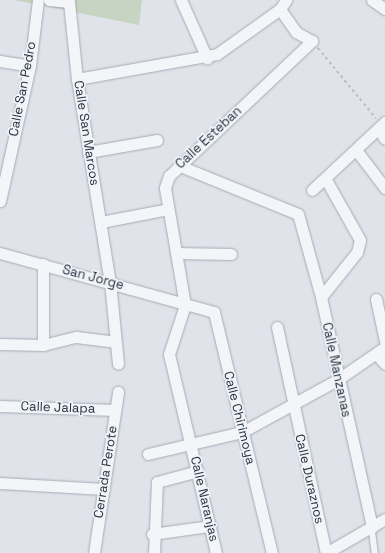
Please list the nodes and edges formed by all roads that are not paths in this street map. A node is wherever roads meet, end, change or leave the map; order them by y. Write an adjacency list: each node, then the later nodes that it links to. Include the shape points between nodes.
1 (38, 0): 9 (street, Calle San Pedro)
2 (49, 0): 10 (street, Calle San Marcos, via 69,2)
3 (181, 0): 7 (street)
4 (372, 0): 6 (street)
5 (283, 4): 7 (street, via 217,54); 16 (street, Calle Esteban, via 296,32 312,41)
6 (385, 9)
7 (206, 58): 10 (street)
8 (0, 61): 9 (street)
9 (30, 66): 20 (street, Calle San Pedro)
10 (77, 79): 15 (street, Calle San Marcos)
11 (381, 126): 12 (street); 14 (street)
12 (385, 139)
13 (157, 140): 15 (street)
14 (356, 150): 17 (street); 18 (street)
15 (88, 152): 22 (street, Calle San Marcos)
16 (180, 166): 21 (street, Calle Esteban, via 166,181); 28 (street, Calle Manzanas, via 298,214)
17 (325, 178): 19 (street); 28 (street, via 360,240 357,252)
18 (385, 188)
19 (312, 190)
20 (0, 201)
21 (168, 209): 22 (street); 24 (street, Calle Esteban)
22 (101, 222): 27 (street, Calle San Marcos)
23 (0, 253): 26 (street, San Jorge)
24 (176, 253): 25 (street); 30 (street, Calle Esteban)
25 (231, 254)
26 (43, 264): 27 (street, San Jorge); 35 (street)
27 (110, 282): 30 (street, San Jorge); 33 (street)
28 (321, 297): 40 (street, Calle Manzanas)
29 (376, 299): 32 (street)
30 (185, 305): 45 (street, Calle Chirimoya, via 209,308 214,312); 46 (street, Calle Naranjas, via 169,354)
31 (277, 327): 42 (street, Calle Duraznos)
32 (385, 341)
33 (115, 342): 35 (street, via 76,337); 38 (street)
34 (0, 344): 35 (street)
35 (43, 345)
36 (385, 347): 37 (street)
37 (377, 355): 39 (street); 40 (street)
38 (118, 364)
39 (385, 364)
40 (337, 380): 42 (street); 53 (street, Calle Manzanas)
41 (118, 392): 44 (street, Cerrada Perote)
42 (292, 405): 45 (street); 59 (street, Calle Duraznos)
43 (0, 406): 44 (street, Calle Jalapa)
44 (115, 410): 50 (street, Cerrada Perote)
45 (242, 432): 46 (street); 58 (street, Calle Chirimoya)
46 (192, 445): 47 (street); 48 (street, Calle Naranjas)
47 (148, 454)
48 (198, 471): 52 (street, Calle Naranjas); 54 (street, via 157,482)
49 (0, 483): 50 (street)
50 (104, 489): 55 (street, Cerrada Perote)
51 (385, 519): 53 (street)
52 (210, 526): 54 (street); 57 (street, Calle Naranjas)
53 (372, 527): 59 (street); 60 (lane)
54 (152, 534): 56 (street)
55 (94, 553)
56 (154, 553)
57 (216, 553)
58 (272, 553)
59 (326, 553)
60 (375, 553)

